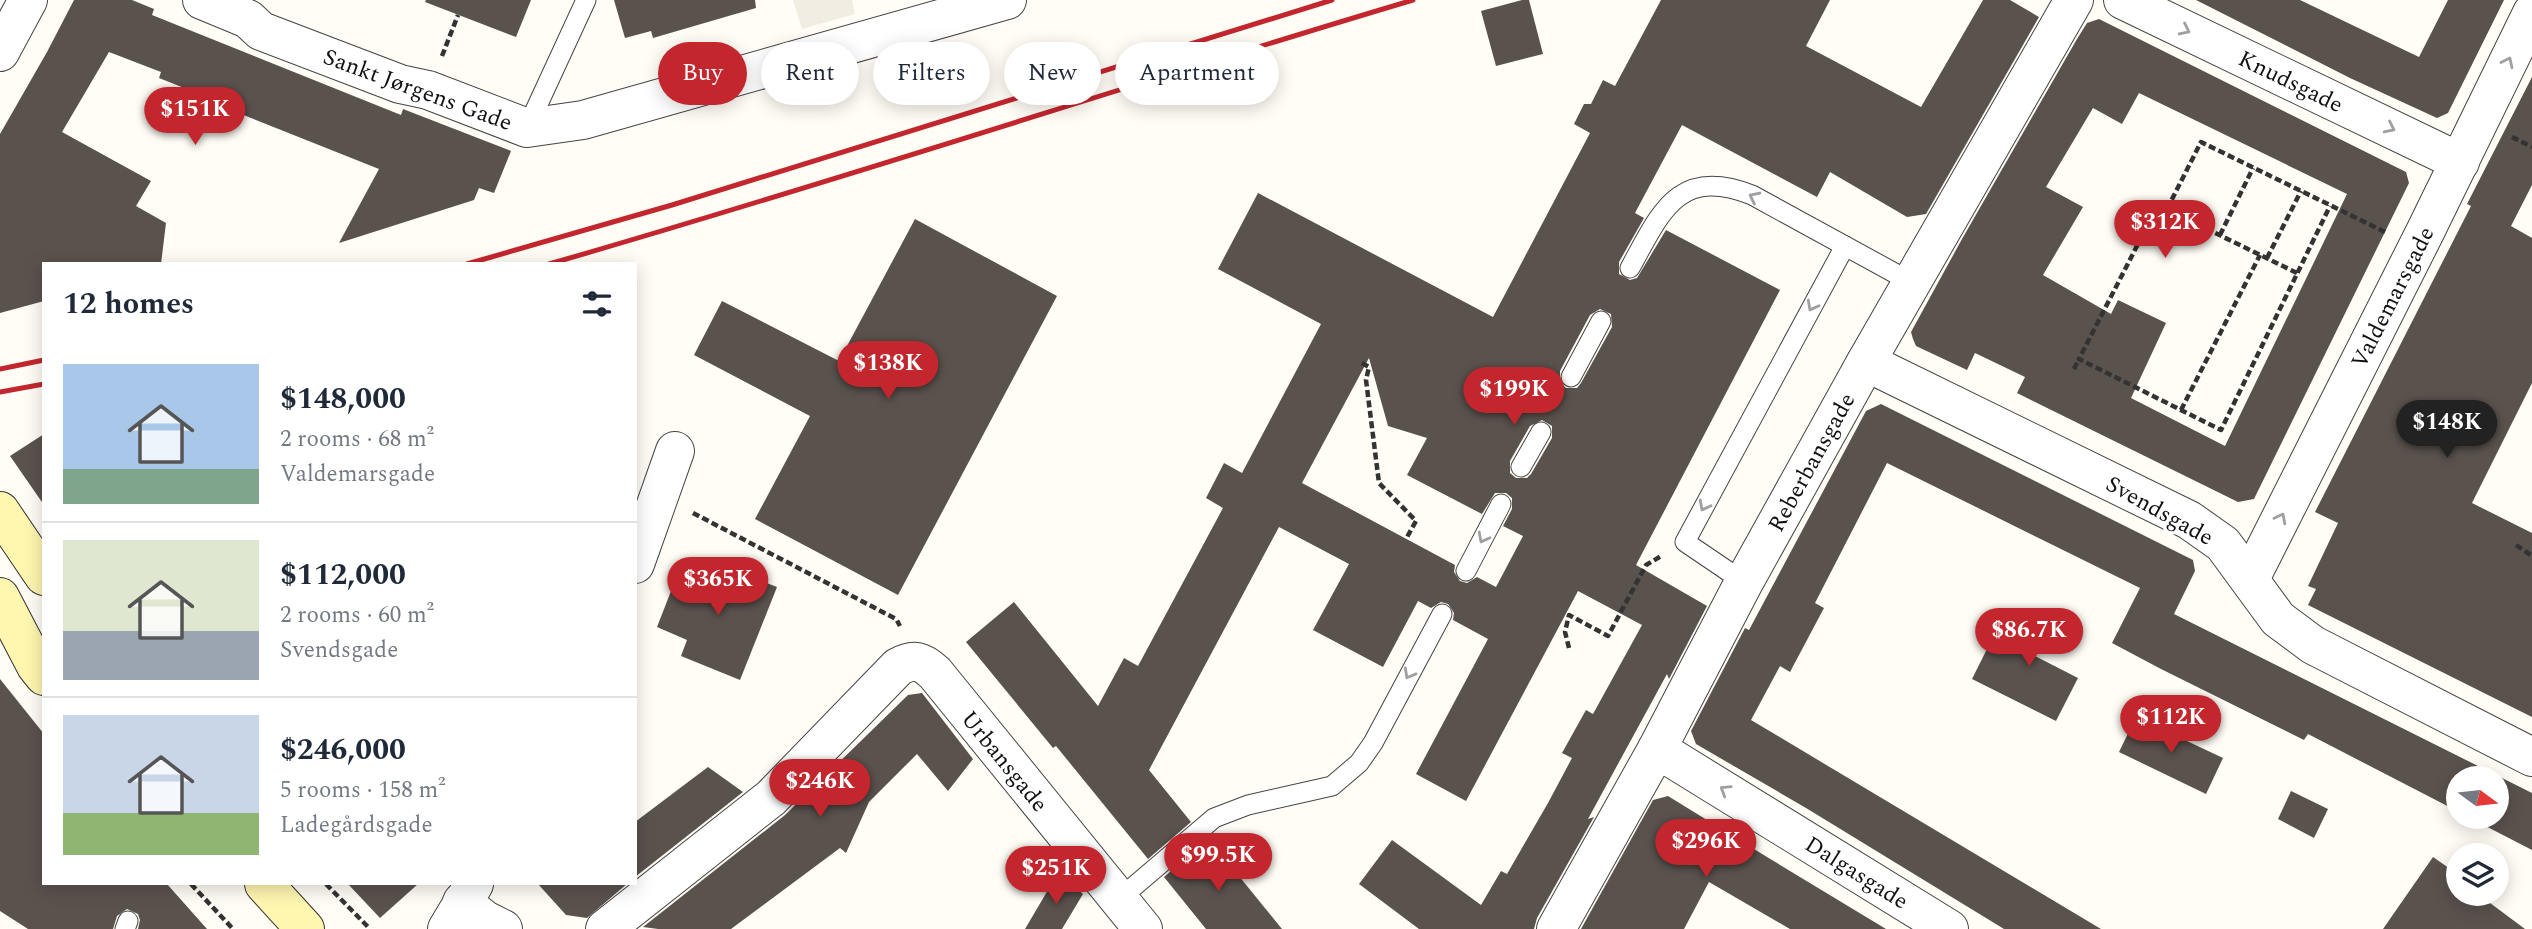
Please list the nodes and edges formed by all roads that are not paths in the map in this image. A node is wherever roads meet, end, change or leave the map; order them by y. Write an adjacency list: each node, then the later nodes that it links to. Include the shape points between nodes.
1 (28, 0): 8 (street)
2 (202, 0): 9 (street, Sankt Jørgens Gade, via 248,19 261,31)
3 (586, 0): 9 (lane)
4 (1007, 0): 9 (street, Sankt Jørgens Gade, via 583,120)
5 (2074, 0): 13 (street, Reberbansgade)
6 (2123, 0): 10 (street, Knudsgade, one-way to 10)
7 (2532, 13): 10 (street, Valdemarsgade, one-way to 7)
8 (0, 52)
9 (527, 128)
10 (2460, 162): 25 (street, Valdemarsgade, one-way to 10)
11 (1845, 246): 12 (lane, one-way to 12, via 1752,195 1712,185 1681,194 1667,204); 13 (lane); 26 (lane, one-way to 26, via 1685,542)
12 (1630, 268)
13 (1911, 282): 15 (street, Reberbansgade)
14 (1601, 321): 16 (lane)
15 (1866, 362): 25 (street, Svendsgade, via 2189,520 2223,544); 26 (street, Reberbansgade)
16 (1571, 377)
17 (1541, 432): 19 (lane)
18 (675, 451): 22 (street)
19 (1521, 467)
20 (1501, 505): 24 (lane, one-way to 24)
21 (0, 511): 23 (main road)
22 (637, 559)
23 (40, 570): 27 (main road)
24 (1466, 571)
25 (2250, 579): 32 (street, Svendsgade, via 2278,619 2313,645)
26 (1744, 582): 31 (street, Reberbansgade)
27 (0, 591)
28 (0, 597): 30 (main road)
29 (1442, 614): 34 (lane, one-way to 34, via 1359,763 1332,786 1248,805 1214,818)
30 (42, 674)
31 (1657, 748): 41 (street, Reberbansgade); 42 (street, Dalgasgade, one-way to 31)
32 (2532, 757)
33 (265, 885): 36 (main road)
34 (1118, 900): 39 (street, Urbansgade, via 934,673 909,661 771,798); 40 (street, Urbansgade)
35 (461, 905): 37 (street); 38 (street)
36 (305, 929)
37 (418, 929)
38 (503, 929)
39 (605, 929)
40 (1143, 929)
41 (1556, 929)
42 (1949, 929)

